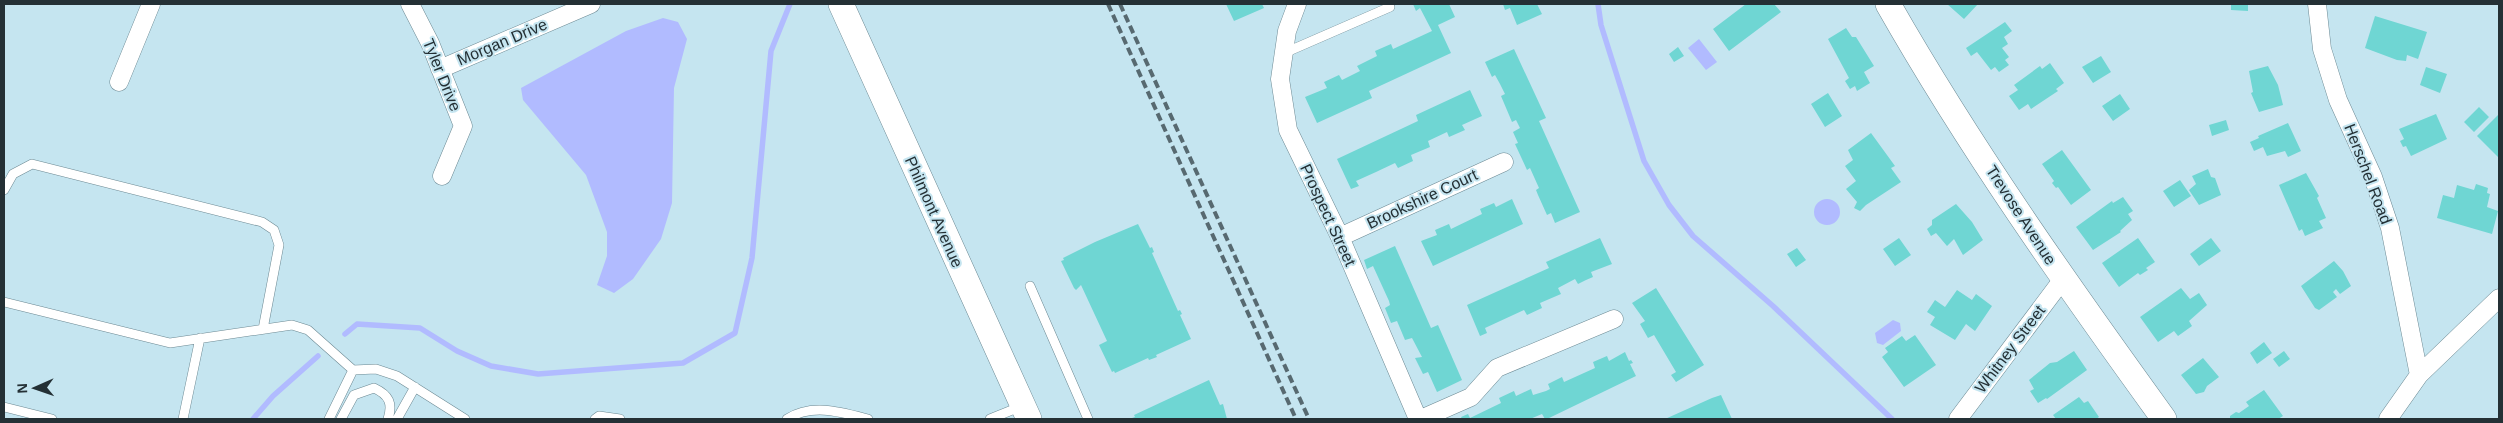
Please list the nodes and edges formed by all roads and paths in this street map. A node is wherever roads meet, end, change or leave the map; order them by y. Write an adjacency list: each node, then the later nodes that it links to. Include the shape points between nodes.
1 (151, 4): 11 (street)
2 (410, 4): 10 (street, Tyler Drive)
3 (591, 4): 10 (street, Morgan Drive)
4 (841, 4): 27 (street, Philmont Avenue)
5 (1297, 4): 9 (street, Prospect Street)
6 (1888, 4): 16 (street, Trevose Avenue, via 1918,58)
7 (2317, 4): 24 (street, Herschel Road, via 2322,49 2338,100 2373,177 2390,228)
8 (1390, 8): 9 (lane)
9 (1282, 54): 15 (street, Prospect Street, via 1280,79 1288,130)
10 (440, 69): 13 (street, Tyler Drive, via 463,126)
11 (120, 82)
12 (1504, 162): 15 (street, Brookshire Court)
13 (442, 176)
14 (4, 190): 21 (lane, via 13,174 32,164 262,222 274,230 279,245)
15 (1340, 237): 41 (street, Prospect Street)
16 (2063, 279): 42 (street, Whitney Street); 43 (street, Trevose Avenue)
17 (1030, 286): 40 (lane)
18 (2499, 298): 24 (street)
19 (4, 302): 22 (lane, via 170,342)
20 (1614, 319): 41 (street, via 1497,368 1471,397)
21 (264, 329): 22 (lane); 23 (lane, via 292,325 308,330)
22 (200, 338): 29 (lane)
23 (353, 370): 25 (lane, via 376,369); 30 (lane)
24 (2419, 375): 44 (street)
25 (416, 387): 33 (lane); 34 (lane)
26 (4, 407): 28 (lane)
27 (1025, 412): 39 (lane)
28 (52, 419)
29 (183, 419)
30 (329, 419)
31 (341, 419): 32 (lane, via 354,395 374,388 390,400)
32 (388, 419)
33 (397, 419)
34 (465, 419)
35 (595, 419): 36 (lane, via 599,416)
36 (620, 419)
37 (788, 419): 38 (lane, via 798,412 830,409)
38 (868, 419)
39 (990, 419)
40 (1088, 419)
41 (1420, 419)
42 (1958, 419)
43 (2164, 419)
44 (2388, 419)

